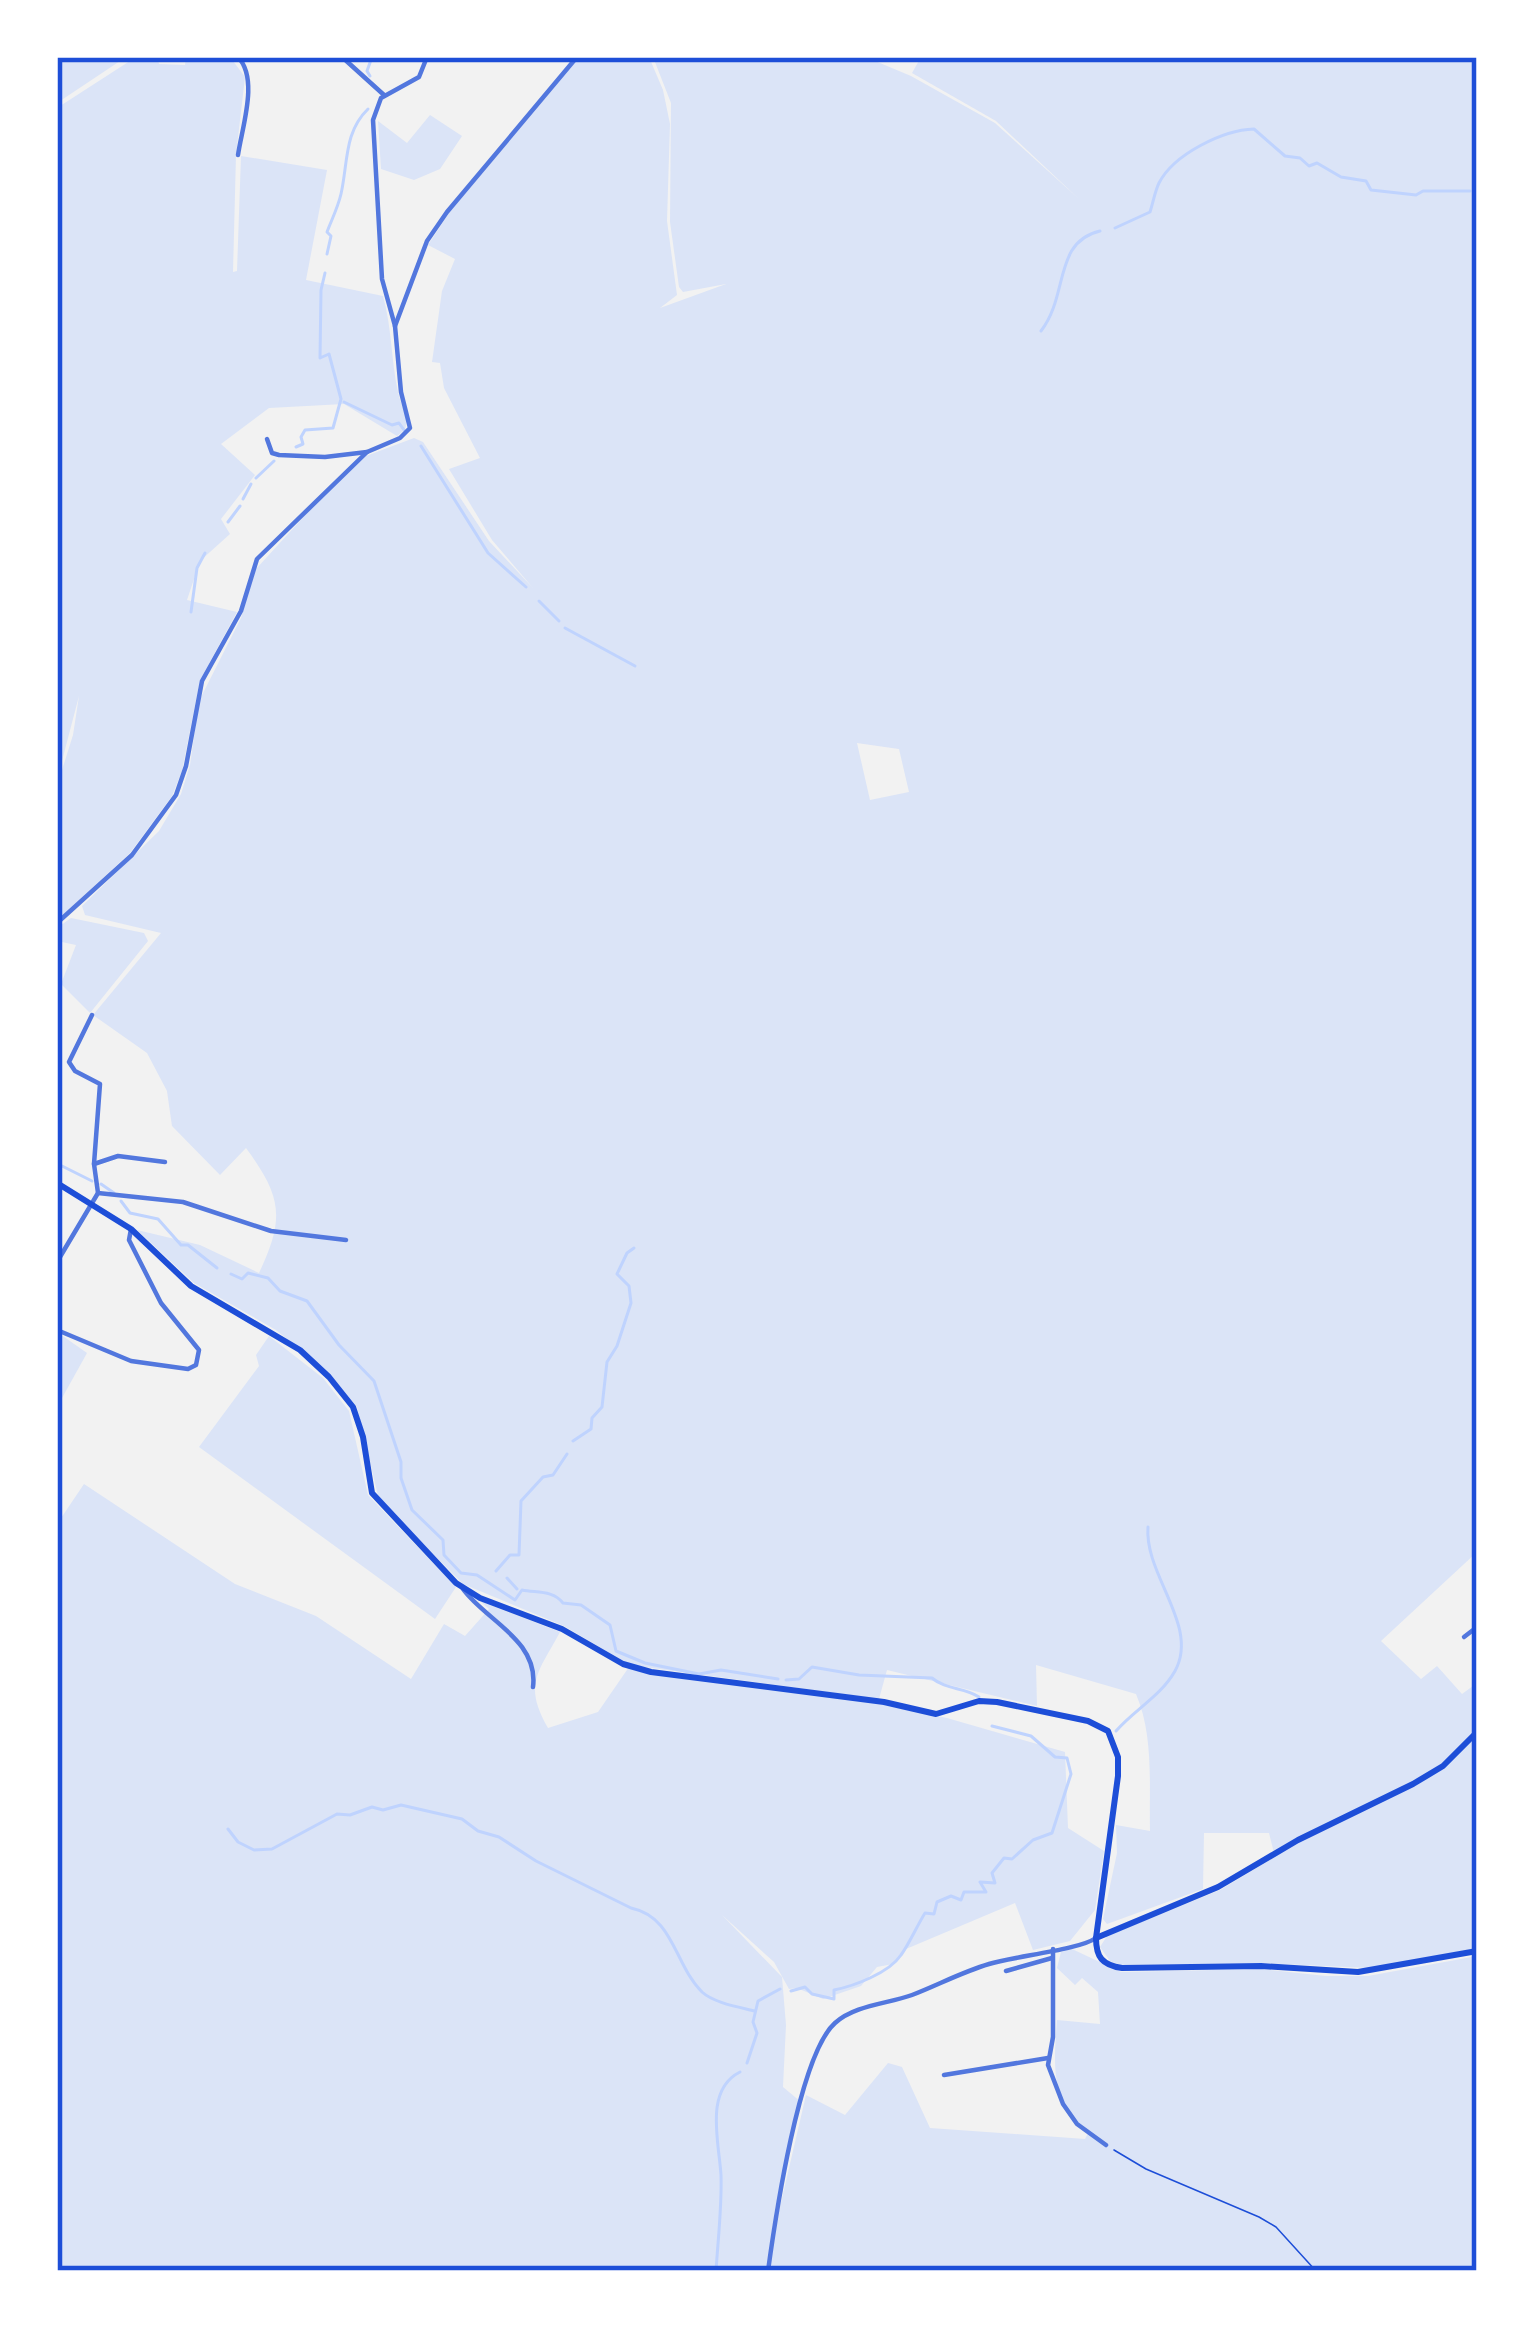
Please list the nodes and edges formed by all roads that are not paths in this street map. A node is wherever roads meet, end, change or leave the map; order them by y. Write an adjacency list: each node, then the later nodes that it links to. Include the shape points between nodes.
1 (238, 57): 6 (street, via 249,80)
2 (427, 57): 5 (street, via 419,77)
3 (577, 57): 7 (street, via 427,241)
4 (347, 59): 5 (street)
5 (384, 95): 7 (street, via 374,111 374,140 382,279)
6 (238, 155)
7 (395, 326): 9 (street, via 410,428)
8 (267, 439): 9 (street, via 279,455)
9 (367, 452): 10 (street, via 257,559 241,611 202,681 176,795 144,843)
10 (57, 922)
11 (92, 1015): 13 (street, via 69,1062 100,1084)
12 (165, 1162): 13 (street, via 118,1156)
13 (94, 1164): 15 (street)
14 (57, 1183): 16 (main road)
15 (98, 1193): 16 (street); 18 (street, via 183,1202 272,1231)
16 (92, 1203): 17 (main road); 19 (street)
17 (131, 1229): 20 (street, via 160,1304 199,1350 196,1365 131,1361); 21 (main road, via 190,1286 299,1350 329,1377 353,1408 372,1493)
18 (346, 1240)
19 (57, 1262)
20 (57, 1330)
21 (463, 1588): 24 (street, via 509,1630 533,1668); 26 (main road, via 623,1664 672,1676 936,1714 997,1702 1101,1726 1114,1740 1118,1776)
22 (1477, 1627): 23 (street)
23 (1464, 1637)
24 (533, 1687)
25 (1477, 1732): 26 (main road, via 1413,1784 1218,1887)
26 (1096, 1937): 27 (street); 28 (main road, via 1100,1960 1123,1968 1358,1972)
27 (1053, 1948): 29 (street); 34 (street, via 963,1972 838,2020 828,2031 812,2062)
28 (1477, 1951)
29 (1053, 1958): 30 (street); 31 (street)
30 (1006, 1971)
31 (1048, 2057): 32 (street); 33 (street, via 1070,2114)
32 (944, 2075)
33 (1106, 2145)
34 (768, 2271)

